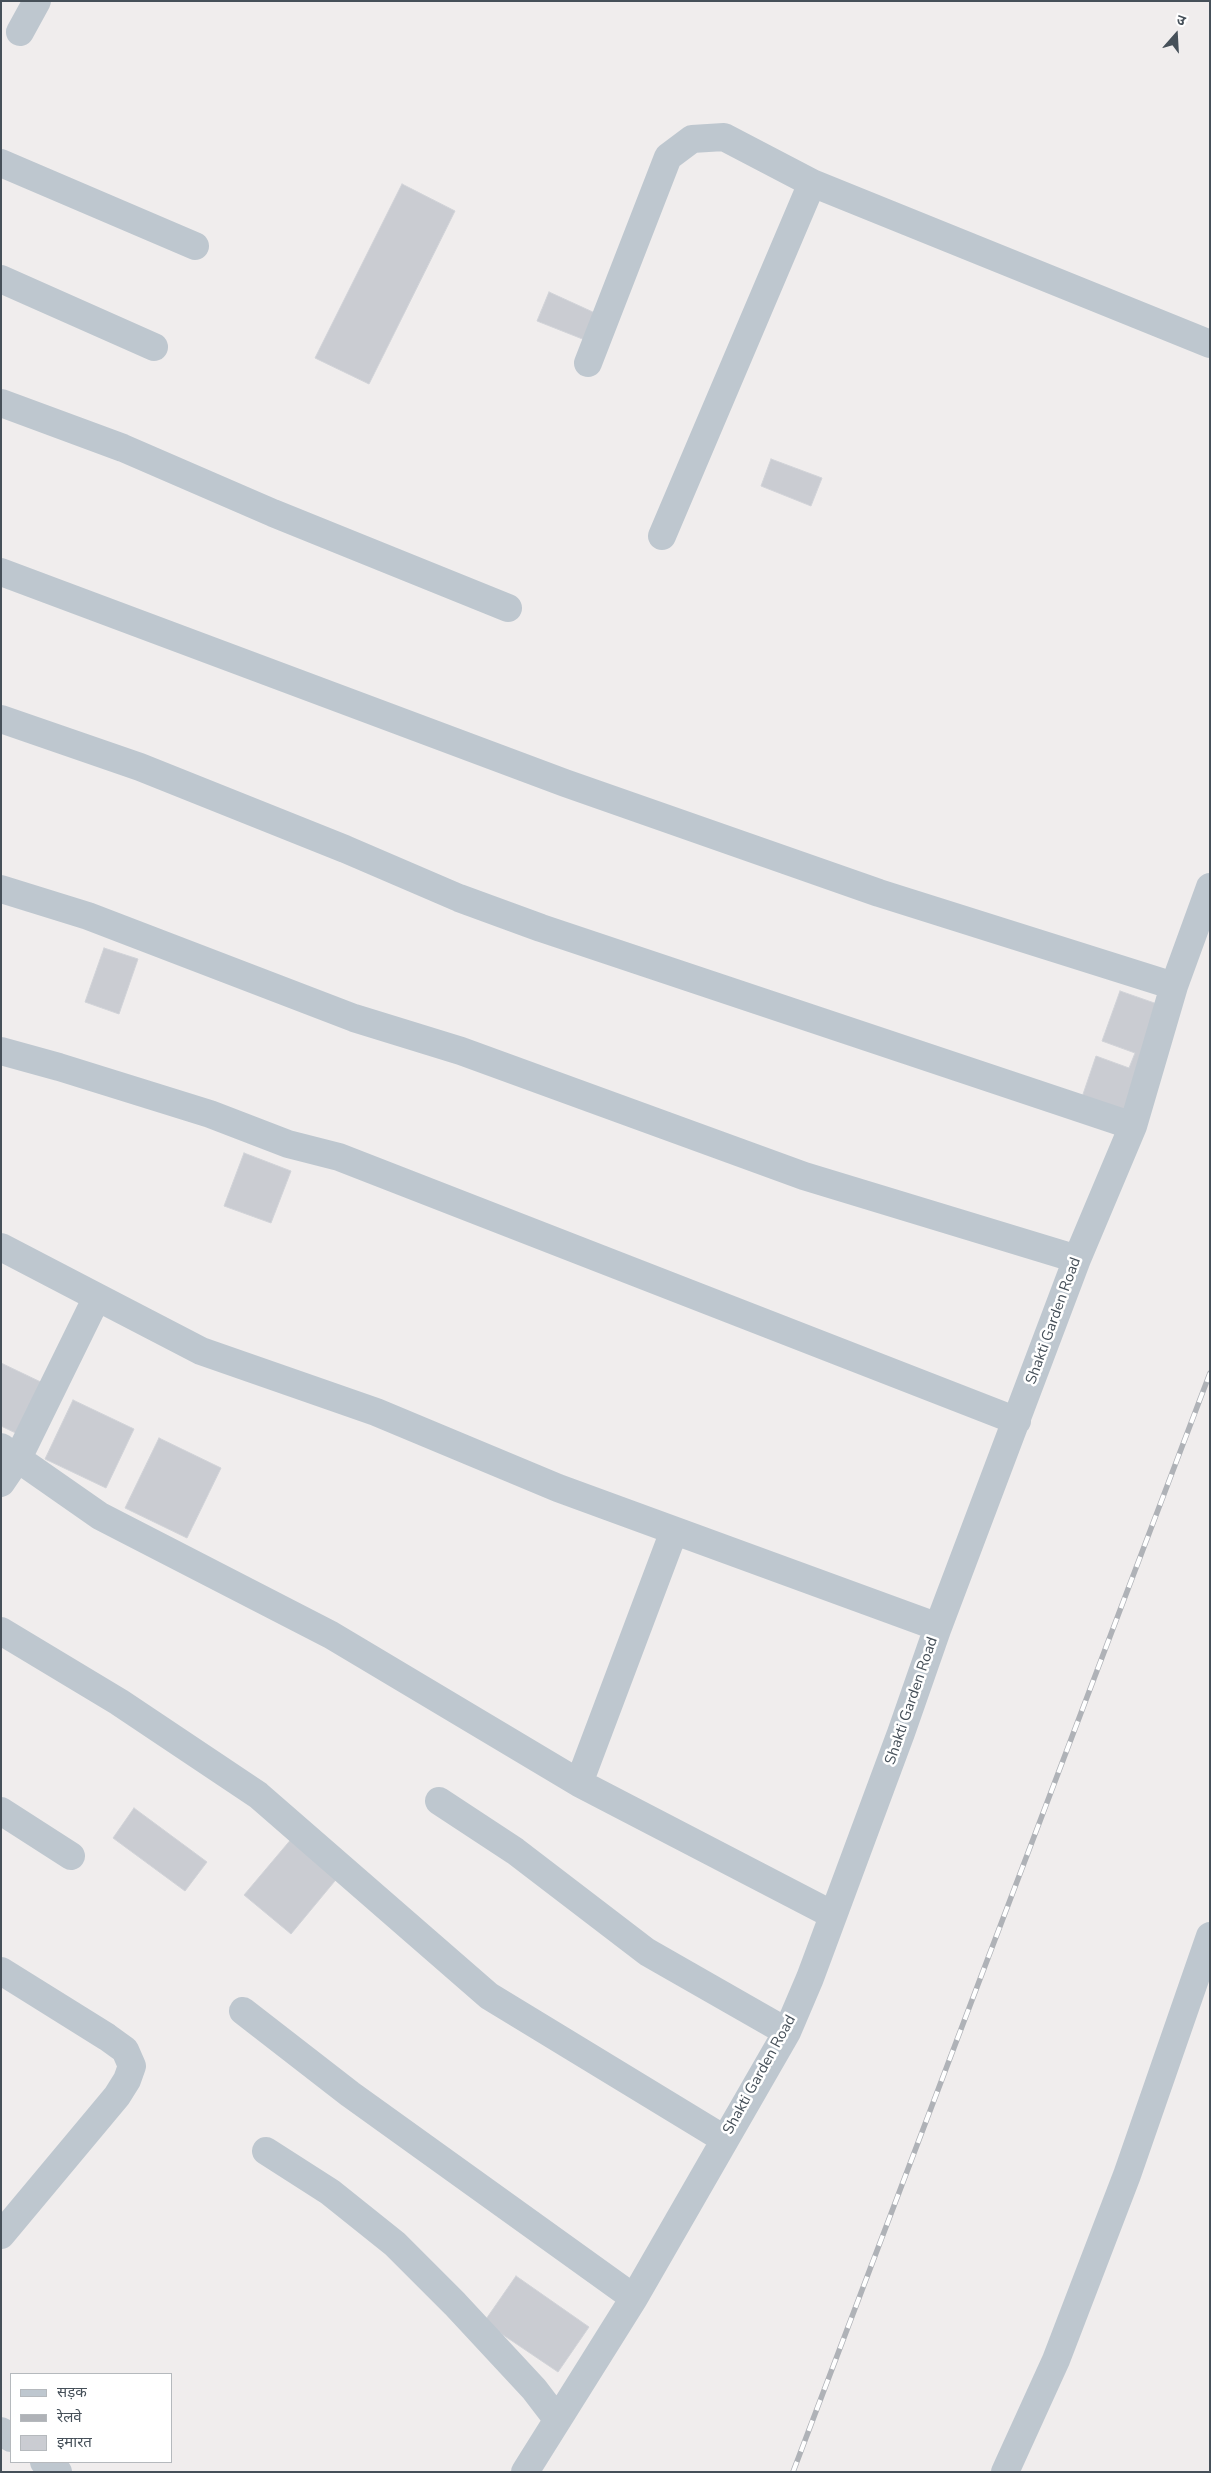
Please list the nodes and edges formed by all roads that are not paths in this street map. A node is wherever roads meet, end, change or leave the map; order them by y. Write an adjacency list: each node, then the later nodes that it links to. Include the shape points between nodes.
1 (38, 1): 2 (street)
2 (20, 32)
3 (1, 164): 5 (street)
4 (812, 183): 7 (street); 9 (street, via 724,137 692,139 668,157); 11 (street)
5 (195, 246)
6 (1, 279): 8 (street)
7 (1210, 344)
8 (154, 347)
9 (588, 363)
10 (1, 403): 13 (street, via 123,448)
11 (662, 536)
12 (1, 572): 17 (street, via 574,787 879,893)
13 (508, 608)
14 (1, 719): 19 (street, via 140,767 459,898 541,928)
15 (1210, 887): 17 (street, Shakti Garden Road)
16 (1, 889): 21 (street, via 88,916 354,1018 462,1051 804,1176)
17 (1174, 986): 19 (street, Shakti Garden Road)
18 (1, 1051): 23 (street, via 210,1114 288,1144 339,1157)
19 (1133, 1126): 21 (street, Shakti Garden Road)
20 (1, 1247): 22 (street)
21 (1077, 1259): 23 (street, Shakti Garden Road)
22 (97, 1297): 24 (street); 26 (street, via 201,1351 376,1412 558,1488)
23 (1017, 1422): 27 (street, Shakti Garden Road)
24 (10, 1452): 25 (street); 29 (street, via 100,1516 331,1635)
25 (1, 1484)
26 (674, 1531): 27 (street); 29 (street)
27 (938, 1627): 33 (street, Shakti Garden Road)
28 (1, 1631): 38 (street, via 119,1702 258,1795 489,1996)
29 (579, 1783): 33 (street)
30 (439, 1801): 37 (street, via 515,1851 647,1952)
31 (1, 1811): 32 (street)
32 (71, 1856)
33 (834, 1915): 37 (street, Shakti Garden Road)
34 (1210, 1936): 46 (street, via 1128,2175 1056,2360)
35 (1, 1971): 40 (street, via 125,2050 132,2066 117,2096)
36 (243, 2011): 41 (street, via 350,2094)
37 (787, 2032): 38 (street, Shakti Garden Road, via 754,2093)
38 (724, 2139): 41 (street, Shakti Garden Road)
39 (266, 2151): 42 (street, via 330,2192 396,2244 534,2389)
40 (1, 2235)
41 (634, 2298): 42 (street, Shakti Garden Road)
42 (557, 2420): 45 (street, Shakti Garden Road)
43 (45, 2463): 44 (street)
44 (58, 2472)
45 (525, 2472)
46 (1005, 2472)

